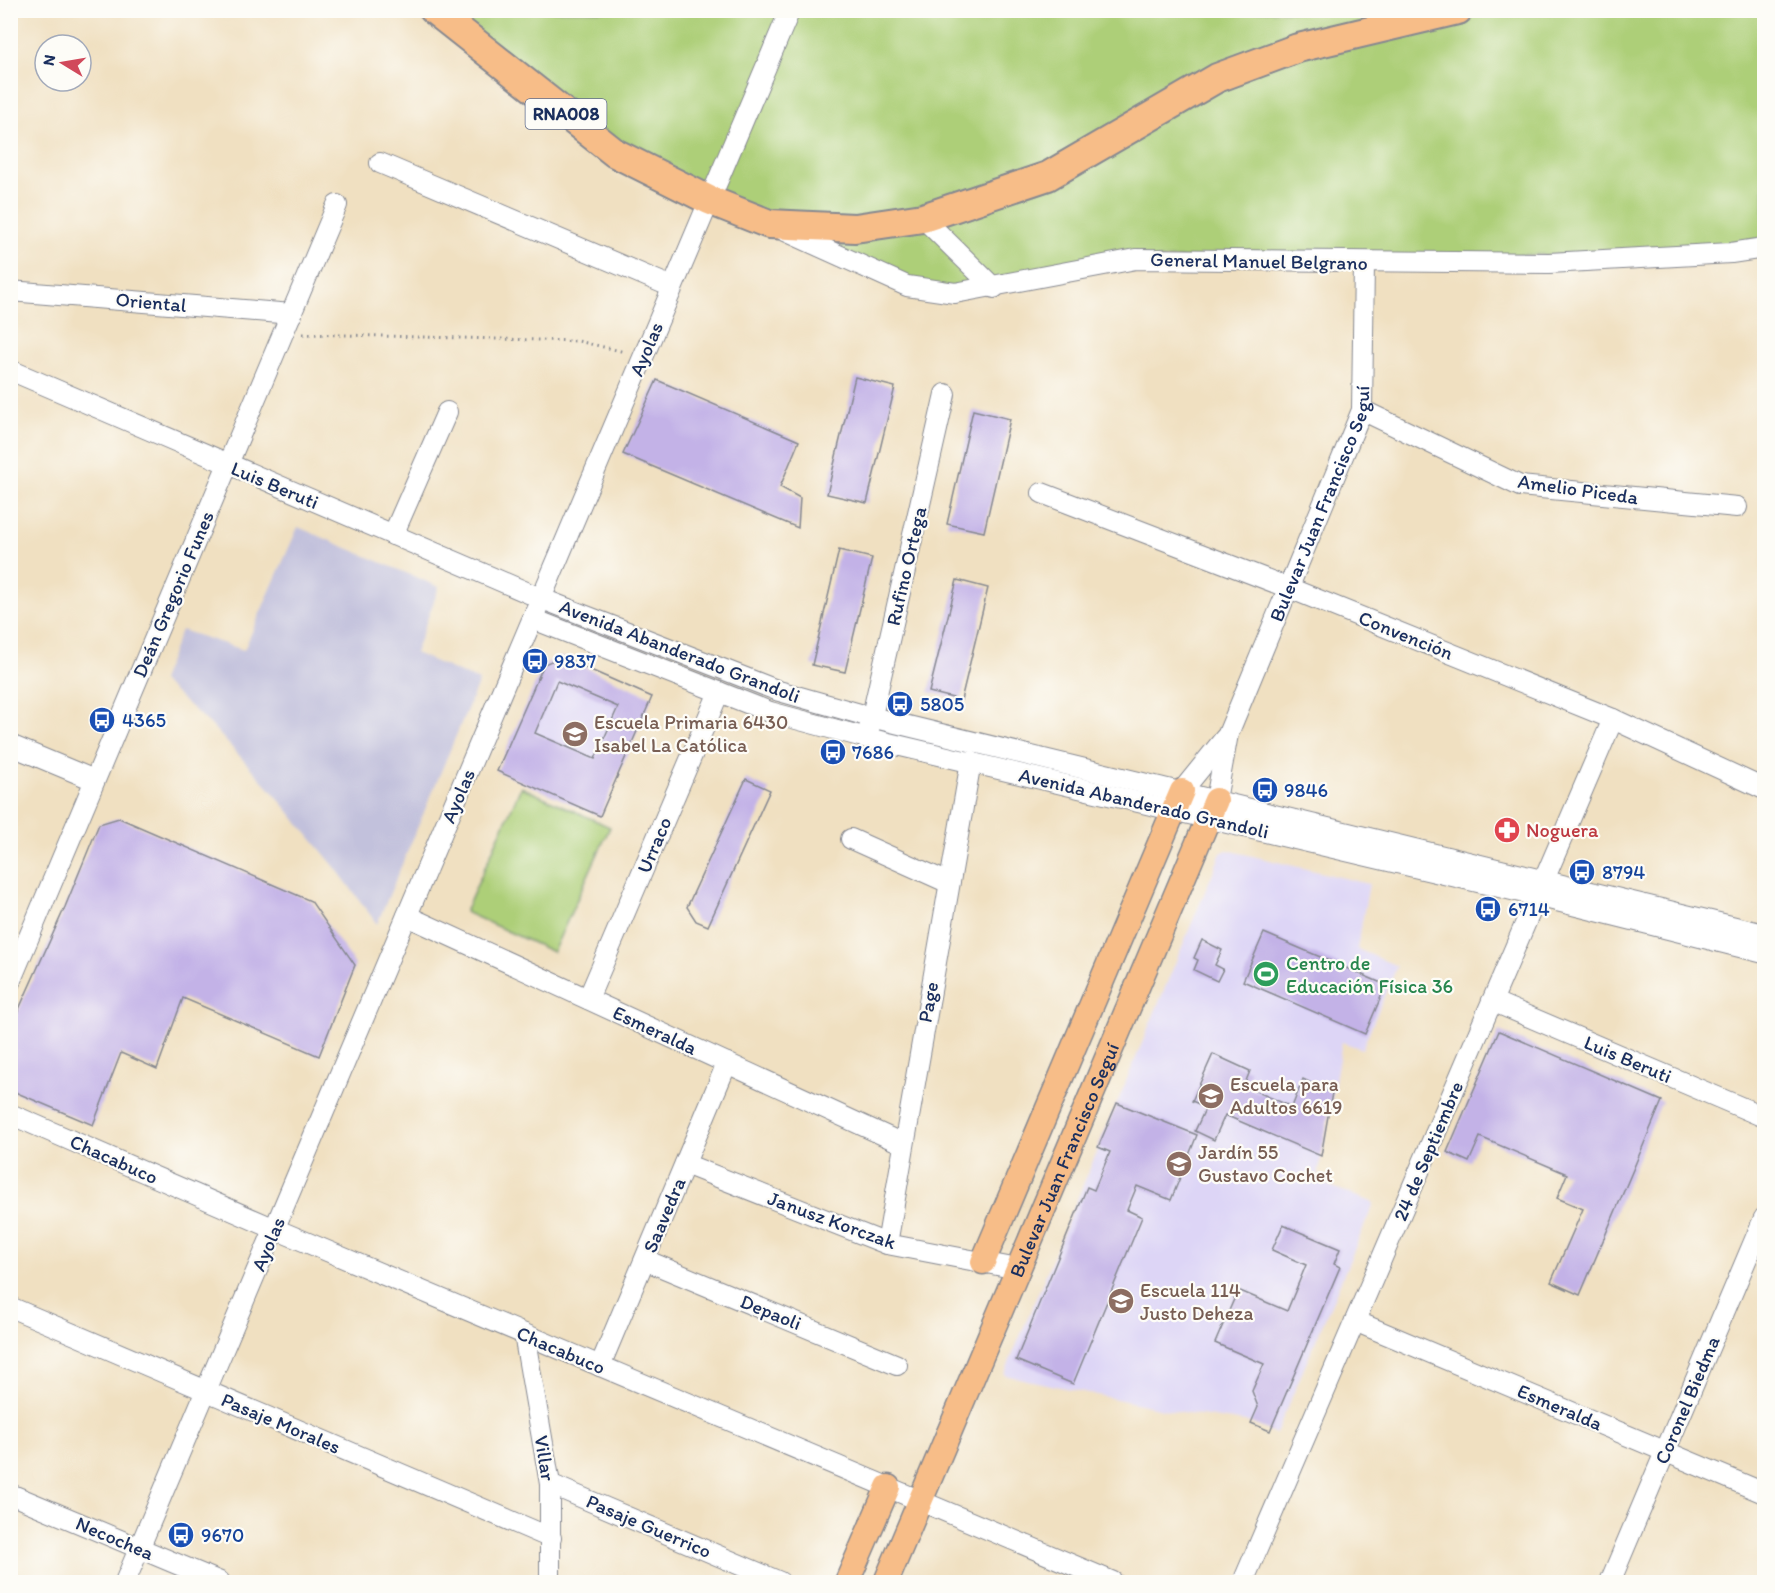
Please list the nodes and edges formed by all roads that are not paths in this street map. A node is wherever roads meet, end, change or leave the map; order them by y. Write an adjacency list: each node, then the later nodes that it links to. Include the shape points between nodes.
1 (434, 10): 5 (highway, RNA008, via 615,153)
2 (790, 10): 5 (street, Ayolas)
3 (1458, 10): 7 (highway, via 1298,48 1217,78 1048,176)
4 (380, 163): 11 (street)
5 (709, 200): 8 (highway); 11 (street, Ayolas)
6 (337, 206): 14 (street, Deán Gregorio Funes)
7 (923, 218): 8 (highway, via 855,228); 12 (street)
8 (769, 224): 12 (street, General Manuel Belgrano, via 907,286 955,293)
9 (1764, 248): 10 (street, General Manuel Belgrano, via 1549,263)
10 (1364, 263): 12 (street, General Manuel Belgrano, via 1136,260); 17 (street, Bulevar Juan Francisco Seguí)
11 (672, 287): 24 (street, Ayolas)
12 (994, 288)
13 (10, 291): 14 (street, Oriental)
14 (292, 314): 19 (street, Deán Gregorio Funes)
15 (10, 370): 19 (street, Luis Beruti)
16 (945, 394): 27 (street, Rufino Ortega)
17 (1362, 410): 21 (street, Amelio Piceda, via 1520,486); 23 (street, Bulevar Juan Francisco Seguí)
18 (447, 412): 22 (street)
19 (228, 464): 22 (street, Luis Beruti); 33 (street, Deán Gregorio Funes)
20 (1042, 493): 23 (street, Convención)
21 (1737, 507)
22 (393, 535): 24 (street, Luis Beruti)
23 (1289, 588): 28 (street, Convención); 29 (street, Bulevar Juan Francisco Seguí)
24 (540, 598): 25 (street, Ayolas); 27 (street, Avenida Abanderado Grandoli, via 779,692)
25 (533, 620): 26 (street, Avenida Abanderado Grandoli); 40 (street, Ayolas)
26 (719, 692): 30 (street, Avenida Abanderado Grandoli, via 770,712); 44 (street, Urraco)
27 (871, 717): 30 (street, Rufino Ortega); 35 (street, Avenida Abanderado Grandoli)
28 (1613, 719): 34 (street, Convención); 39 (street, 24 de Septiembre)
29 (1228, 734): 35 (street, Bulevar Juan Francisco Seguí); 36 (street, Bulevar Juan Francisco Seguí)
30 (867, 738): 32 (street, Avenida Abanderado Grandoli)
31 (10, 745): 33 (street)
32 (971, 761): 35 (street, Avenida Abanderado Grandoli); 38 (street, Page)
33 (94, 780): 43 (street, Deán Gregorio Funes)
34 (1764, 789)
35 (1178, 801): 36 (street, Avenida Abanderado Grandoli); 55 (main road, Bulevar Juan Francisco Seguí)
36 (1212, 809): 39 (street, Avenida Abanderado Grandoli); 56 (main road, Bulevar Juan Francisco Seguí)
37 (851, 839): 38 (street)
38 (949, 883): 49 (street, Page)
39 (1540, 889): 41 (street, Avenida Abanderado Grandoli); 42 (street, Avenida Abanderado Grandoli); 45 (street, 24 de Septiembre)
40 (407, 916): 44 (street, Esmeralda); 52 (street, Ayolas)
41 (1764, 934)
42 (1764, 953)
43 (10, 982)
44 (588, 999): 46 (street, Esmeralda)
45 (1492, 1001): 48 (street, Luis Beruti); 58 (street, 24 de Septiembre)
46 (727, 1063): 49 (street, Esmeralda); 50 (street, Saavedra)
47 (10, 1114): 52 (street, Chacabuco)
48 (1764, 1117)
49 (903, 1144): 53 (street, Page)
50 (685, 1164): 53 (street, Janusz Korczak); 54 (street, Saavedra)
51 (1764, 1218): 63 (street, Coronel Biedma)
52 (275, 1229): 59 (street, Chacabuco); 62 (street, Ayolas)
53 (887, 1244): 55 (street, Janusz Korczak)
54 (645, 1260): 60 (street, Depaoli); 61 (street, Saavedra)
55 (983, 1262): 56 (street, Janusz Korczak)
56 (1018, 1269): 68 (main road, Bulevar Juan Francisco Seguí)
57 (10, 1307): 62 (street, Pasaje Morales)
58 (1355, 1321): 63 (street, Esmeralda); 78 (street, 24 de Septiembre)
59 (524, 1334): 61 (street, Chacabuco); 64 (street, Villar)
60 (897, 1365)
61 (600, 1366): 65 (street, Chacabuco)
62 (207, 1392): 69 (street, Pasaje Morales); 70 (street, Ayolas)
63 (1665, 1451): 66 (street, Esmeralda); 79 (street, Coronel Biedma)
64 (550, 1484): 69 (street, Villar); 74 (street, Pasaje Guerrico)
65 (888, 1487): 68 (street, Chacabuco); 75 (main road)
66 (1764, 1493)
67 (10, 1494): 70 (street, Necochea)
68 (920, 1502): 76 (main road, Bulevar Juan Francisco Seguí); 77 (street, Chacabuco)
69 (551, 1538): 73 (street, Villar)
70 (139, 1548): 71 (street, Ayolas); 72 (street, Necochea)
71 (125, 1582)
72 (220, 1582)
73 (550, 1582)
74 (780, 1582)
75 (847, 1582)
76 (886, 1582)
77 (1113, 1582)
78 (1243, 1582)
79 (1610, 1582)

